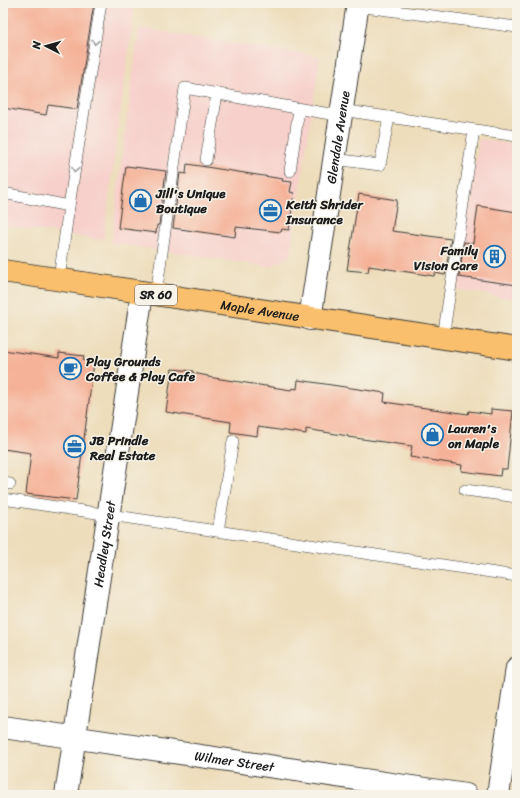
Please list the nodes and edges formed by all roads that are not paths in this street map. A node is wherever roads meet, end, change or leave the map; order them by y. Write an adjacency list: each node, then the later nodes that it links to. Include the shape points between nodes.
1 (101, 3): 14 (lane, one-way to 14)
2 (357, 5): 3 (lane); 6 (street, Glendale Avenue)
3 (517, 28)
4 (216, 94): 5 (lane); 11 (lane); 17 (lane, via 185,88)
5 (299, 109): 6 (lane); 12 (lane)
6 (341, 113): 7 (lane); 10 (street, Glendale Avenue)
7 (389, 117): 8 (lane); 10 (lane, via 380,165)
8 (474, 130): 9 (lane); 19 (lane)
9 (517, 136)
10 (334, 159): 18 (street, Glendale Avenue)
11 (206, 160)
12 (290, 171)
13 (3, 193): 14 (lane)
14 (69, 206): 16 (lane)
15 (3, 271): 16 (main road, Maple Avenue / SR 60)
16 (59, 279): 17 (main road, Maple Avenue / SR 60)
17 (149, 294): 18 (main road, Maple Avenue / SR 60); 25 (street, Headley Street)
18 (310, 318): 19 (main road, Maple Avenue / SR 60)
19 (443, 338): 20 (main road, Maple Avenue / SR 60)
20 (517, 349)
21 (233, 441): 26 (lane)
22 (465, 490): 23 (lane)
23 (517, 497)
24 (3, 499): 25 (lane)
25 (108, 514): 26 (lane); 30 (street, Headley Street)
26 (218, 531): 27 (lane)
27 (517, 576)
28 (517, 668): 33 (street)
29 (3, 727): 30 (street, Wilmer Street)
30 (74, 738): 31 (street, Headley Street); 32 (street, Wilmer Street)
31 (66, 795)
32 (466, 795)
33 (498, 795)

